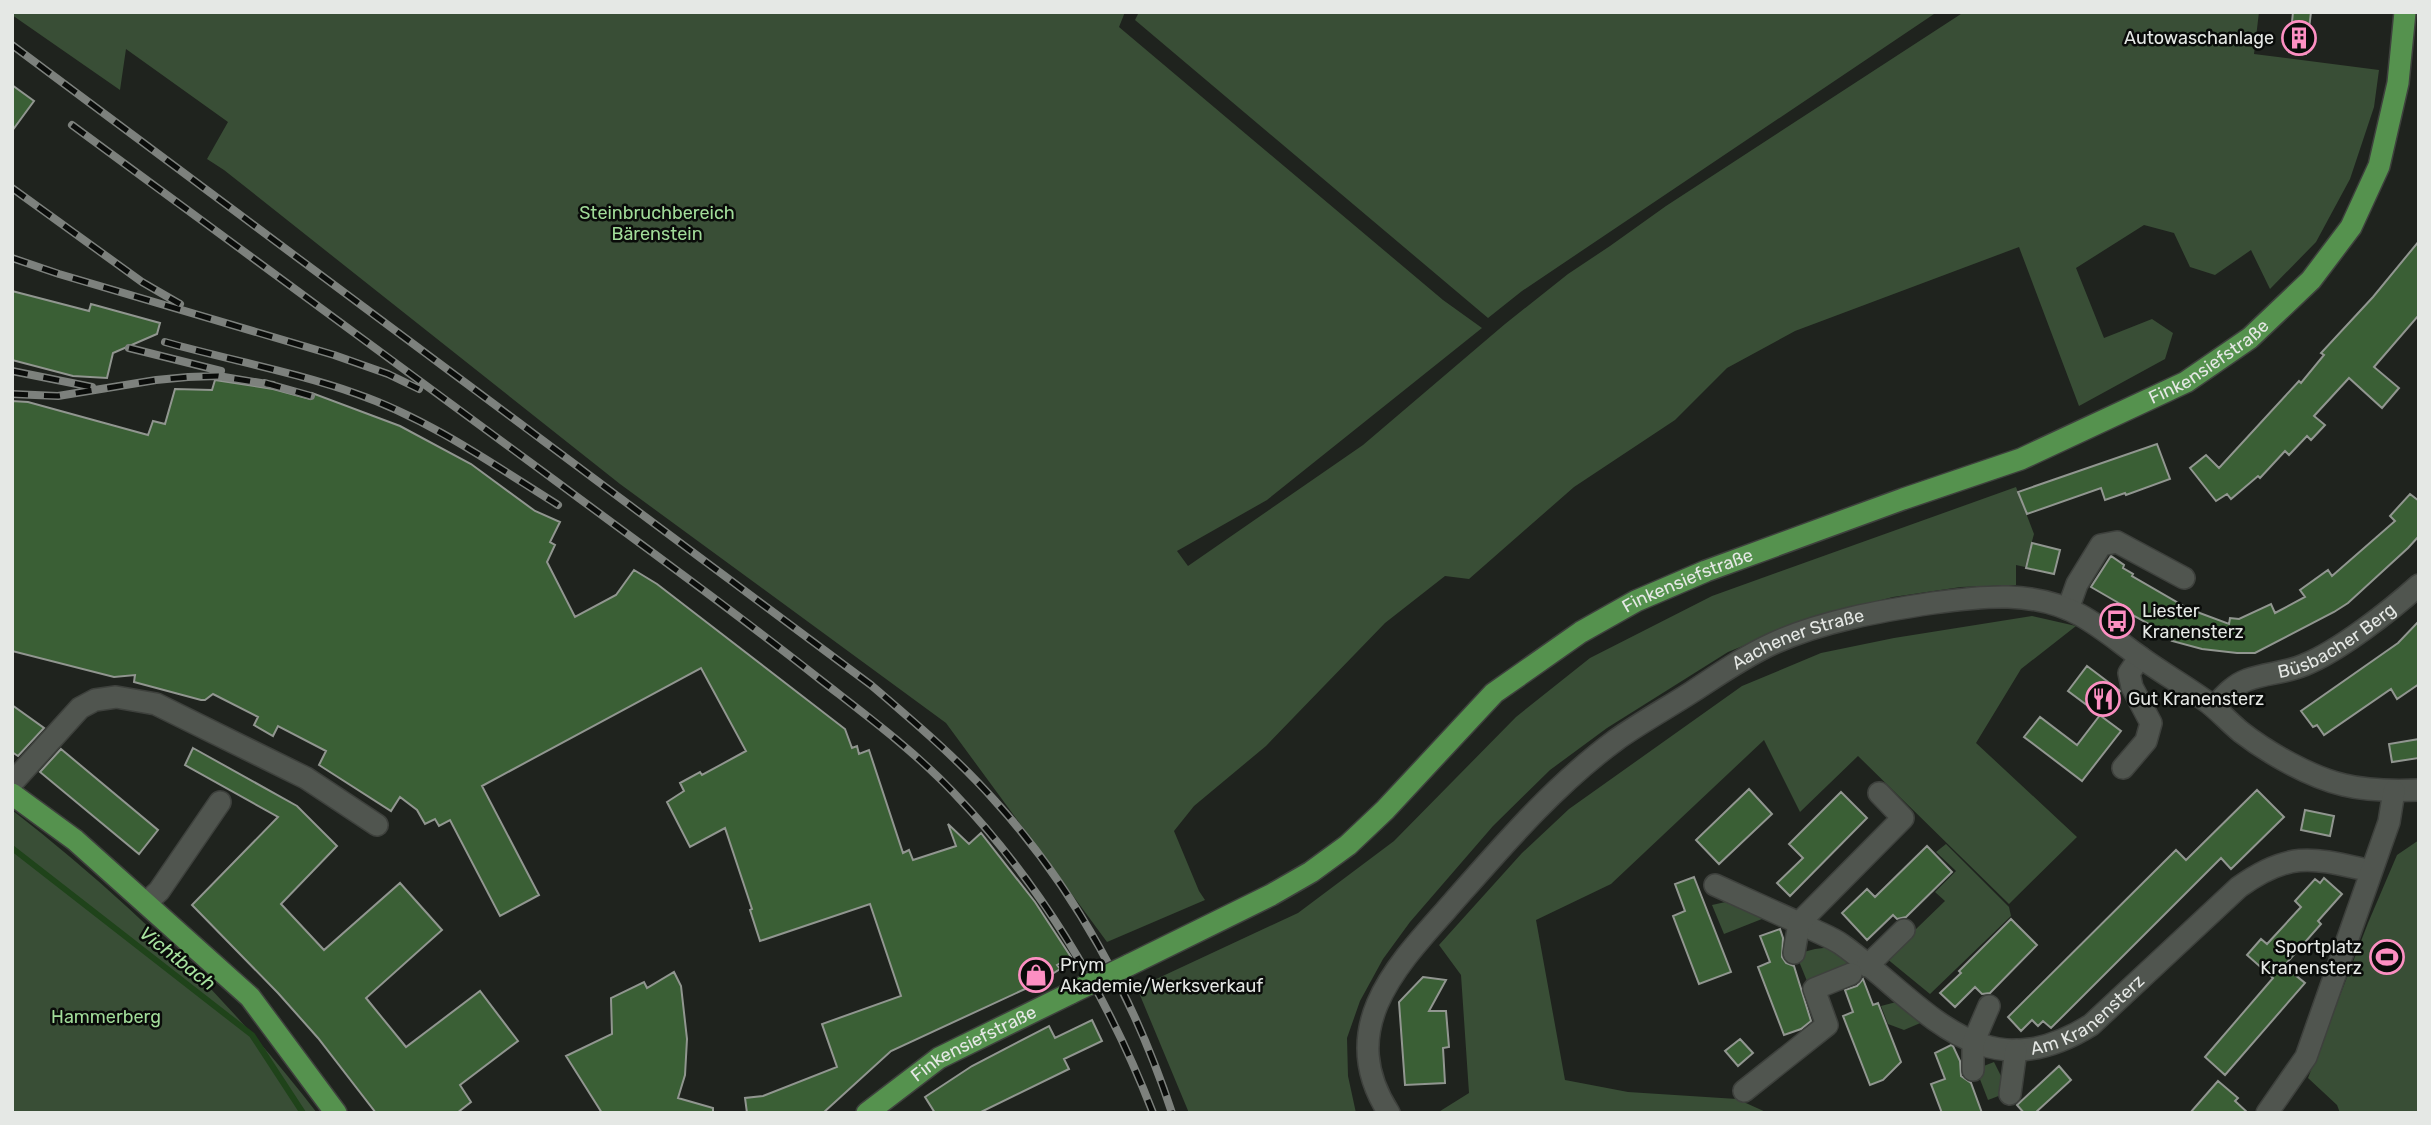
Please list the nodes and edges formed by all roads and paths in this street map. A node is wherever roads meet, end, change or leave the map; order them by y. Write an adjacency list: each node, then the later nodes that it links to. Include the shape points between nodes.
1 (2405, 12): 29 (main road, Finkensiefstraße, bridge, via 2398,83 2379,166 2351,227 2311,280 2250,338 2186,382 2021,459 1706,571 1636,601 1581,632 1494,694 1385,810 1311,872 939,1058)
2 (2184, 578): 4 (street, via 2117,542 2101,545)
3 (2419, 585): 6 (street, Büsbacher Berg, via 2346,641 2304,665 2246,680)
4 (2068, 609): 5 (street, Aachener Straße); 30 (street, Aachener Straße, via 2038,598 1993,597 1894,609 1817,627 1753,654 1616,740 1551,795 1396,968 1375,1005 1367,1048 1372,1076)
5 (2140, 657): 6 (street, Aachener Straße); 7 (street, via 2129,673 2151,723 2146,741)
6 (2214, 707): 10 (street, Aachener Straße, via 2243,733 2293,765 2343,785)
7 (2123, 768)
8 (12, 783): 14 (street, via 79,708 116,697 156,704 293,772)
9 (2419, 790): 10 (street, Aachener Straße)
10 (2394, 791): 15 (street, via 2389,822)
11 (1879, 793): 18 (street, via 1903,818)
12 (12, 794): 17 (main road, via 75,840)
13 (220, 802): 17 (street, via 159,891)
14 (377, 825)
15 (2371, 871): 24 (street, Am Kranensterz, via 2322,860 2289,861 2263,869 2091,1025 2067,1040); 31 (street, via 2305,1057)
16 (1715, 885): 18 (street, Am Kranensterz)
17 (145, 904): 28 (main road, via 250,997)
18 (1799, 923): 20 (street); 21 (street, Am Kranensterz, via 1840,943)
19 (1904, 930): 21 (street)
20 (1794, 953)
21 (1859, 970): 23 (street, Am Kranensterz); 26 (street, via 1814,989 1827,1025)
22 (1989, 1006): 23 (street)
23 (1973, 1043): 24 (street, Am Kranensterz); 25 (street)
24 (2015, 1050): 27 (street)
25 (1973, 1070)
26 (1744, 1091)
27 (2010, 1094)
28 (336, 1113)
29 (867, 1113)
30 (1389, 1113)
31 (2267, 1113)

